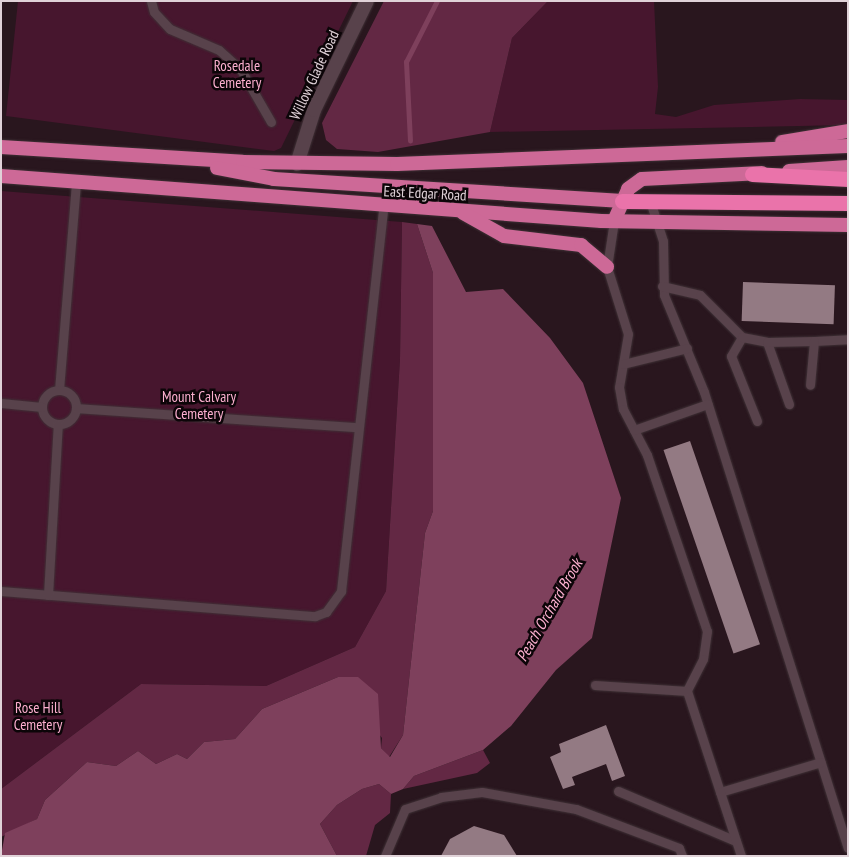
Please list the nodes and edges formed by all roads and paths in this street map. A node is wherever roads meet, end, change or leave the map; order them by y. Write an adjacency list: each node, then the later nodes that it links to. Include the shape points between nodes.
1 (151, 1): 3 (lane, via 154,12 170,29 219,50 241,70)
2 (367, 1): 9 (street, Willow Glade Road, via 314,110)
3 (271, 122)
4 (848, 131): 7 (highway)
5 (848, 146): 7 (highway, East Edgar Road)
6 (1, 147): 8 (highway, East Edgar Road)
7 (747, 149): 9 (highway, East Edgar Road, via 551,161)
8 (167, 158): 9 (highway, East Edgar Road); 15 (highway, via 274,179)
9 (297, 164)
10 (848, 167): 11 (highway)
11 (752, 174): 13 (highway); 15 (highway, via 650,178 632,185)
12 (1, 176): 14 (highway, East Edgar Road)
13 (848, 179)
14 (76, 181): 18 (highway, East Edgar Road); 32 (lane)
15 (622, 201): 16 (highway); 20 (highway)
16 (650, 201): 17 (highway); 21 (lane)
17 (848, 203)
18 (383, 208): 19 (highway, East Edgar Road); 40 (lane)
19 (460, 211): 20 (highway, East Edgar Road); 23 (highway, via 504,236 581,245)
20 (614, 221): 21 (highway, East Edgar Road); 23 (lane)
21 (658, 223): 22 (highway, East Edgar Road); 24 (lane, via 663,241)
22 (848, 225)
23 (607, 267): 30 (lane, via 628,334)
24 (662, 286): 25 (lane, via 700,295); 29 (lane)
25 (742, 338): 28 (lane); 38 (lane, via 731,356)
26 (848, 339): 27 (lane)
27 (814, 341): 28 (lane); 31 (lane)
28 (767, 342): 35 (lane)
29 (687, 348): 30 (lane); 34 (lane)
30 (623, 364): 41 (lane, via 619,387 623,410)
31 (810, 385)
32 (59, 390): 36 (lane, via 47,395); 37 (lane, via 71,396)
33 (1, 403): 36 (lane)
34 (708, 404): 41 (lane); 46 (lane)
35 (789, 404)
36 (42, 407): 39 (lane, via 46,419)
37 (76, 408): 39 (lane, via 70,420); 40 (lane)
38 (757, 421)
39 (58, 424): 43 (lane)
40 (356, 427): 43 (lane, via 341,591 326,612 315,616)
41 (634, 430): 45 (lane, via 648,455 707,631 703,659)
42 (1, 591): 43 (lane)
43 (48, 595)
44 (595, 685): 45 (lane)
45 (687, 691): 48 (lane)
46 (821, 762): 48 (lane); 50 (lane)
47 (618, 791): 49 (lane)
48 (720, 792): 49 (lane)
49 (736, 841): 53 (lane)
50 (848, 848)
51 (385, 856): 52 (lane, via 405,809 440,797 482,792 576,809 679,848)
52 (682, 856)
53 (741, 856)

